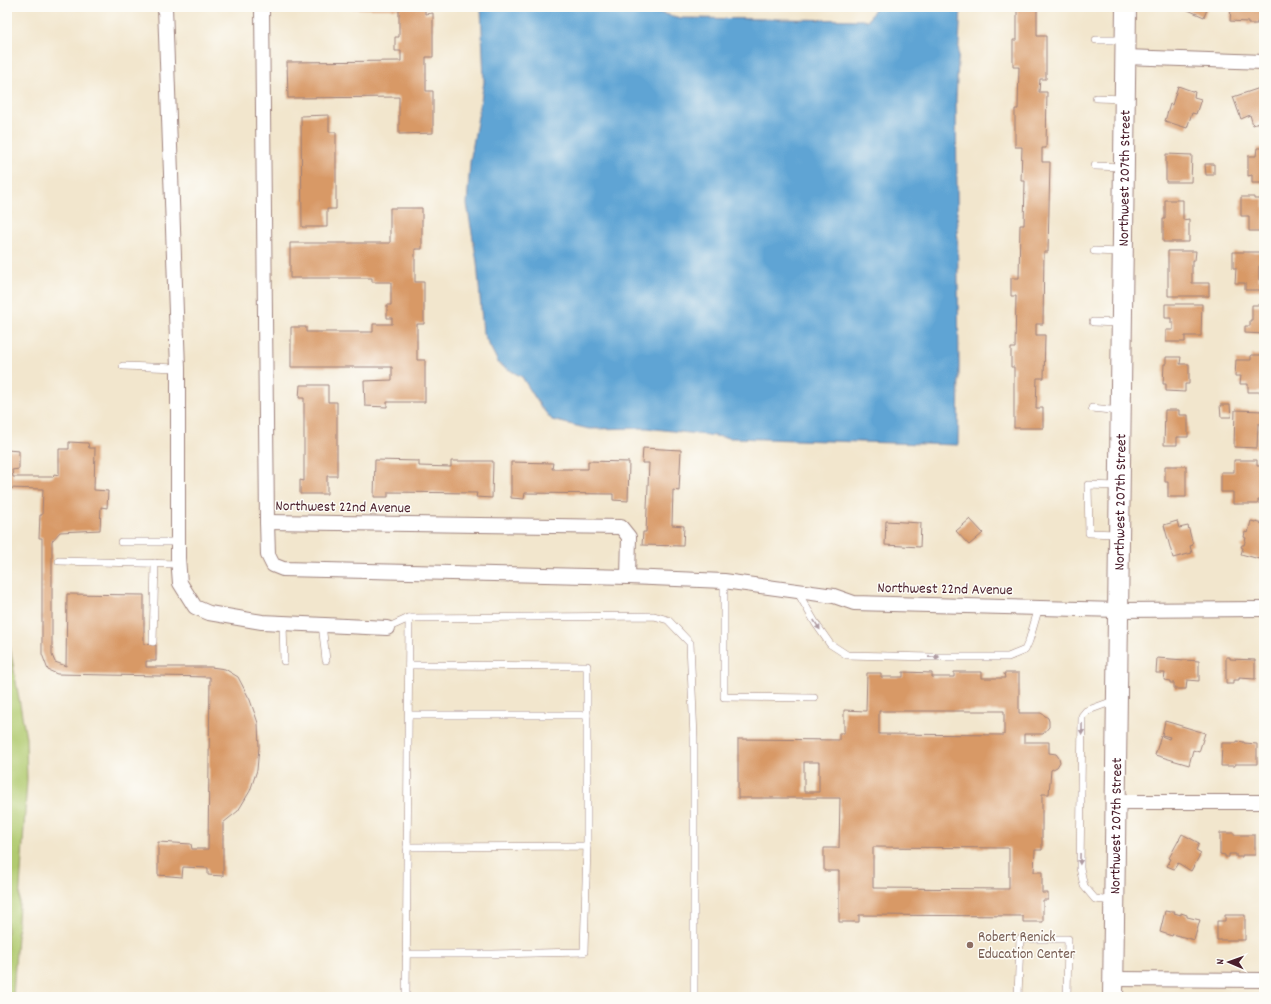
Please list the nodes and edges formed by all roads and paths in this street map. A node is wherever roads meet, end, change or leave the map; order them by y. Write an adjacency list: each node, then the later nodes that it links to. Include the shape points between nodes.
1 (165, 7): 16 (street)
2 (262, 7): 20 (street)
3 (1126, 7): 5 (street, Northwest 207th Street)
4 (1096, 40): 5 (lane)
5 (1125, 48): 6 (street); 8 (street, Northwest 207th Street)
6 (1264, 62)
7 (1096, 98): 8 (lane)
8 (1125, 99): 10 (street, Northwest 207th Street)
9 (1095, 166): 10 (lane)
10 (1124, 167): 12 (street, Northwest 207th Street)
11 (1094, 251): 12 (lane)
12 (1123, 252): 14 (street, Northwest 207th Street)
13 (1093, 322): 14 (lane)
14 (1122, 323): 18 (street, Northwest 207th Street)
15 (123, 366): 16 (lane)
16 (178, 368): 23 (street)
17 (1092, 408): 18 (lane)
18 (1121, 411): 19 (street, Northwest 207th Street)
19 (1120, 486): 21 (street, Northwest 207th Street); 21 (lane, via 1088,485 1089,534)
20 (267, 522): 27 (street, Northwest 22nd Avenue, via 268,555 273,565 282,569); 27 (street, Northwest 22nd Avenue, via 621,527 629,537)
21 (1120, 534): 32 (street, Northwest 207th Street)
22 (121, 542): 23 (lane)
23 (178, 542): 26 (street)
24 (59, 561): 25 (lane)
25 (154, 563): 26 (lane); 37 (lane)
26 (179, 564): 34 (street, via 180,583 195,606 209,613)
27 (628, 577): 28 (street, Northwest 22nd Avenue)
28 (724, 581): 29 (street, Northwest 22nd Avenue); 41 (lane, via 724,697)
29 (797, 591): 30 (street, Northwest 22nd Avenue, via 834,596 854,603); 30 (lane, one-way to 30, via 830,644 847,655 1008,657 1025,650)
30 (1039, 607): 32 (street, Northwest 22nd Avenue)
31 (1264, 609): 32 (street, Northwest 22nd Avenue)
32 (1119, 610): 42 (street, Northwest 207th Street)
33 (409, 618): 36 (lane); 40 (lane); 54 (lane, via 654,616 668,620 690,643 694,738)
34 (283, 623): 35 (street); 39 (lane)
35 (322, 624): 36 (street); 38 (lane)
36 (387, 628)
37 (153, 642)
38 (326, 660)
39 (284, 661)
40 (409, 665): 43 (lane, via 587,666); 44 (lane)
41 (814, 698)
42 (1118, 699): 45 (street, Northwest 207th Street); 49 (lane, one-way to 49, via 1086,711 1082,716 1080,868 1084,886 1095,899)
43 (587, 715): 44 (lane); 47 (lane)
44 (409, 716): 48 (lane)
45 (1117, 802): 46 (street); 49 (street, Northwest 207th Street)
46 (1264, 802)
47 (587, 846): 48 (lane); 50 (lane, via 584,952)
48 (408, 847): 50 (lane)
49 (1114, 901): 52 (street, Northwest 207th Street)
50 (406, 954): 53 (lane)
51 (1264, 980): 52 (street)
52 (1113, 988)
53 (406, 997)
54 (694, 997)
55 (1018, 997): 56 (lane, via 1020,939 1068,939)
56 (1067, 997)

